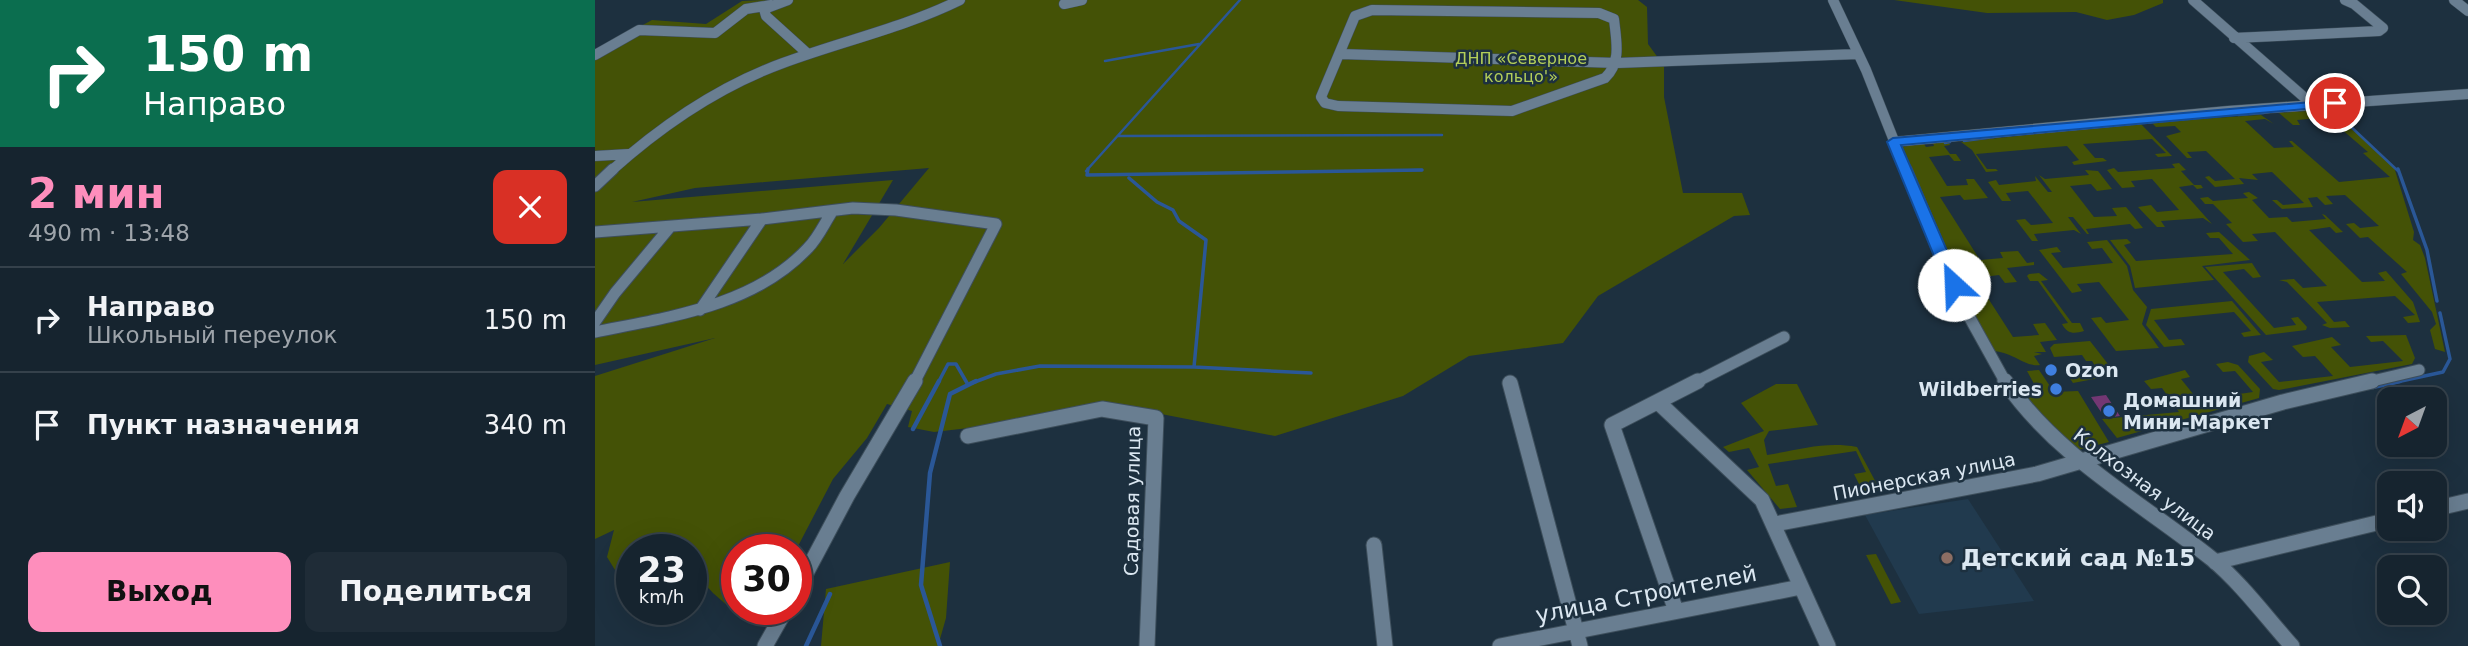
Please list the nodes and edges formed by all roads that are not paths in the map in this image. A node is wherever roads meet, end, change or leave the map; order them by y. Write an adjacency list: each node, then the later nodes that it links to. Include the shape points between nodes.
1 (788, 0): 9 (street)
2 (960, 0): 12 (street, via 881,33)
3 (1082, 0): 8 (street)
4 (1833, 0): 14 (street, Колхозная улица)
5 (2193, 0): 11 (street)
6 (2345, 0): 11 (street, via 2382,28)
7 (2454, 0): 10 (street)
8 (1064, 4)
9 (771, 5): 12 (street, via 764,9 766,16); 15 (street, via 746,9 715,33 639,30)
10 (2468, 11)
11 (2234, 38): 18 (street)
12 (808, 54): 20 (street, via 740,80)
13 (1341, 54): 16 (street); 16 (street, via 1355,16 1372,10 1599,13 1614,19); 16 (street, via 1321,97 1325,103 1378,107 1525,109 1605,78)
14 (1859, 54): 16 (street); 19 (street, Колхозная улица)
15 (595, 55)
16 (1617, 63)
17 (2468, 94): 18 (street)
18 (2313, 105): 19 (street)
19 (1893, 142): 35 (street, Колхозная улица, via 1986,349 2011,390)
20 (629, 154): 21 (street); 22 (street)
21 (595, 156)
22 (595, 186)
23 (832, 212): 24 (street); 27 (street, via 810,247 786,269 728,301); 41 (street, via 896,210 989,222 996,228)
24 (762, 219): 25 (street); 27 (street)
25 (670, 227): 26 (street); 28 (street)
26 (595, 232)
27 (701, 310): 29 (street)
28 (595, 322)
29 (595, 332)
30 (1784, 337): 33 (street)
31 (2419, 370): 35 (street, via 2283,402)
32 (1510, 383): 46 (street)
33 (1659, 403): 39 (street, via 1762,500); 44 (street, via 1612,425)
34 (968, 436): 48 (street, Садовая улица, via 1102,409 1156,418)
35 (2079, 462): 39 (street, Пионерская улица); 42 (street, Колхозная улица)
36 (2468, 502): 37 (street)
37 (2447, 506)
38 (2377, 523): 42 (street)
39 (1775, 524): 43 (street)
40 (1374, 545): 49 (street)
41 (812, 562)
42 (2215, 562): 52 (street, Колхозная улица)
43 (1801, 587): 44 (street, улица Строителей); 51 (street)
44 (1676, 611): 46 (street, улица Строителей)
45 (777, 625): 47 (street)
46 (1578, 638): 50 (street, улица Строителей)
47 (765, 646)
48 (1147, 646)
49 (1385, 646)
50 (1500, 646)
51 (1828, 646)
52 (2292, 646)

